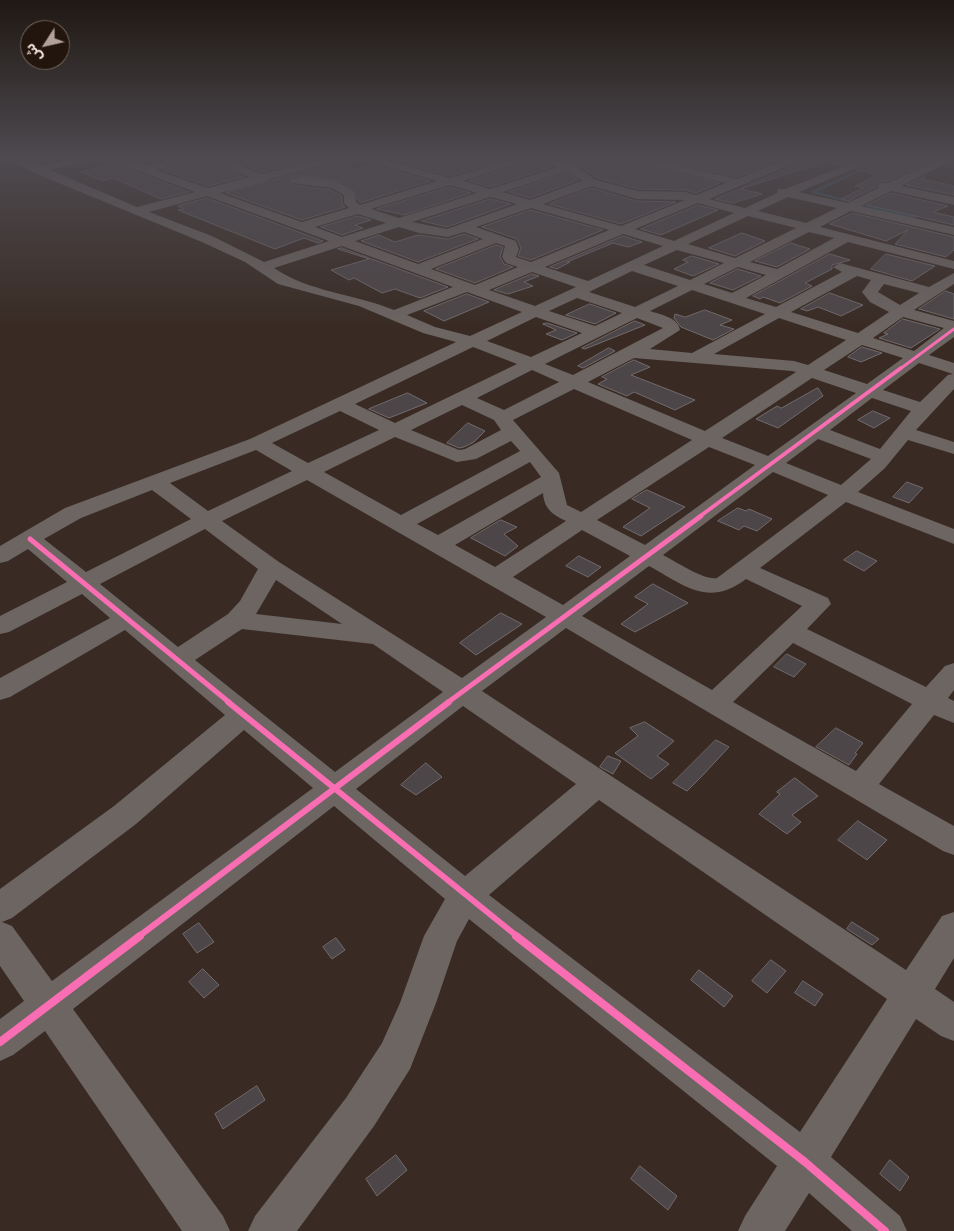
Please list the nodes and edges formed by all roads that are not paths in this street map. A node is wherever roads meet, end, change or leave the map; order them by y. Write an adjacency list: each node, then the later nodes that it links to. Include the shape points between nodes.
1 (151, 215): 29 (street)
2 (274, 215): 14 (street)
3 (337, 215): 14 (street)
4 (375, 215): 13 (street)
5 (420, 215): 13 (street)
6 (498, 215): 16 (street)
7 (568, 215): 17 (street)
8 (656, 215): 17 (street)
9 (743, 215): 23 (street)
10 (758, 215): 15 (street)
11 (831, 215): 15 (street)
12 (885, 215): 18 (street)
13 (397, 223): 16 (street, via 438,232); 21 (street)
14 (301, 227): 21 (street)
15 (806, 227): 19 (street); 25 (street)
16 (465, 228): 20 (street)
17 (619, 230): 23 (street); 30 (street)
18 (954, 232)
19 (847, 237): 22 (street); 24 (street)
20 (498, 238): 30 (street, via 513,246 511,260); 31 (street)
21 (342, 241): 29 (street); 31 (street)
22 (877, 245): 26 (street); 28 (street)
23 (676, 246): 25 (street); 27 (street)
24 (809, 257): 28 (street); 33 (street)
25 (735, 262): 33 (street); 36 (street)
26 (954, 265)
27 (630, 266): 36 (street); 38 (street)
28 (838, 266): 32 (street)
29 (262, 267): 45 (street, via 283,281 364,303)
30 (530, 267): 37 (street); 38 (street)
31 (417, 269): 37 (street)
32 (855, 271): 35 (street); 44 (street)
33 (777, 274): 40 (street)
34 (954, 277): 39 (street)
35 (882, 278): 39 (street); 41 (street, via 871,288 872,296)
36 (691, 285): 40 (street); 43 (street)
37 (470, 288): 42 (street); 45 (street)
38 (582, 289): 42 (street); 43 (street)
39 (931, 292): 41 (street)
40 (733, 299): 44 (street)
41 (902, 311): 46 (street); 48 (street)
42 (534, 312): 47 (street); 49 (street)
43 (634, 312): 47 (street); 50 (street, via 672,326 669,332)
44 (777, 313): 48 (street); 52 (street)
45 (394, 315): 49 (street, via 429,330)
46 (954, 328): 51 (street)
47 (593, 331): 53 (street)
48 (860, 339): 51 (street); 55 (street)
49 (470, 340): 53 (street); 60 (street)
50 (631, 353): 52 (street); 57 (street)
51 (916, 357): 54 (street); 58 (street)
52 (693, 360): 55 (street, via 776,364)
53 (530, 362): 57 (street); 59 (street)
54 (954, 369)
55 (811, 371): 58 (street); 66 (street)
56 (954, 378): 61 (street)
57 (576, 381): 62 (street); 66 (street)
58 (871, 392): 61 (street); 64 (street)
59 (462, 398): 62 (street); 63 (street)
60 (341, 404): 63 (street); 67 (street)
61 (923, 409): 65 (street)
62 (508, 425): 63 (street, via 463,456 453,455); 69 (street)
63 (394, 430): 72 (street)
64 (816, 431): 70 (street); 71 (street)
65 (904, 432): 68 (street); 70 (street)
66 (707, 439): 71 (street); 77 (street)
67 (257, 443): 72 (street); 74 (street)
68 (954, 448)
69 (532, 453): 73 (street); 78 (street)
70 (883, 457): 75 (street)
71 (770, 465): 75 (street); 83 (street)
72 (308, 472): 76 (street); 78 (street)
73 (552, 479): 77 (street, via 552,498 560,509); 81 (street)
74 (155, 482): 76 (street); 80 (street, via 73,513)
75 (843, 494): 79 (street); 85 (street)
76 (206, 520): 84 (street); 87 (street)
77 (580, 521): 83 (street); 86 (street)
78 (400, 524): 81 (street)
79 (954, 537)
80 (30, 539): 82 (street); 87 (street)
81 (438, 545): 86 (street)
82 (0, 556)
83 (647, 556): 85 (street, via 712,587 725,583); 89 (street)
84 (271, 566): 90 (street); 93 (street)
85 (744, 569): 92 (street, via 819,604)
86 (496, 577): 89 (street)
87 (84, 582): 88 (street); 91 (street)
88 (128, 618): 94 (street); 96 (street)
89 (563, 618): 97 (street); 98 (street)
90 (238, 620): 93 (street); 94 (street)
91 (0, 626)
92 (792, 632): 98 (street); 99 (street)
93 (379, 636): 97 (street)
94 (178, 659): 100 (street)
95 (954, 672): 99 (street)
96 (0, 690)
97 (462, 692): 101 (street); 103 (street)
98 (714, 704): 102 (street)
99 (942, 707): 102 (street)
100 (244, 714): 103 (street); 106 (street, via 128,814)
101 (598, 783): 105 (street); 109 (street)
102 (859, 788): 104 (street)
103 (334, 790): 105 (street); 110 (street)
104 (954, 842)
105 (465, 896): 113 (street); 115 (street, via 441,936 396,1056 360,1112)
106 (0, 908)
107 (954, 927): 109 (street)
108 (0, 937): 110 (street)
109 (911, 994): 111 (street); 113 (street)
110 (50, 1006): 112 (street); 114 (street)
111 (954, 1023)
112 (0, 1042)
113 (805, 1162): 116 (street); 117 (street)
114 (208, 1231)
115 (270, 1231)
116 (760, 1231)
117 (886, 1231)

